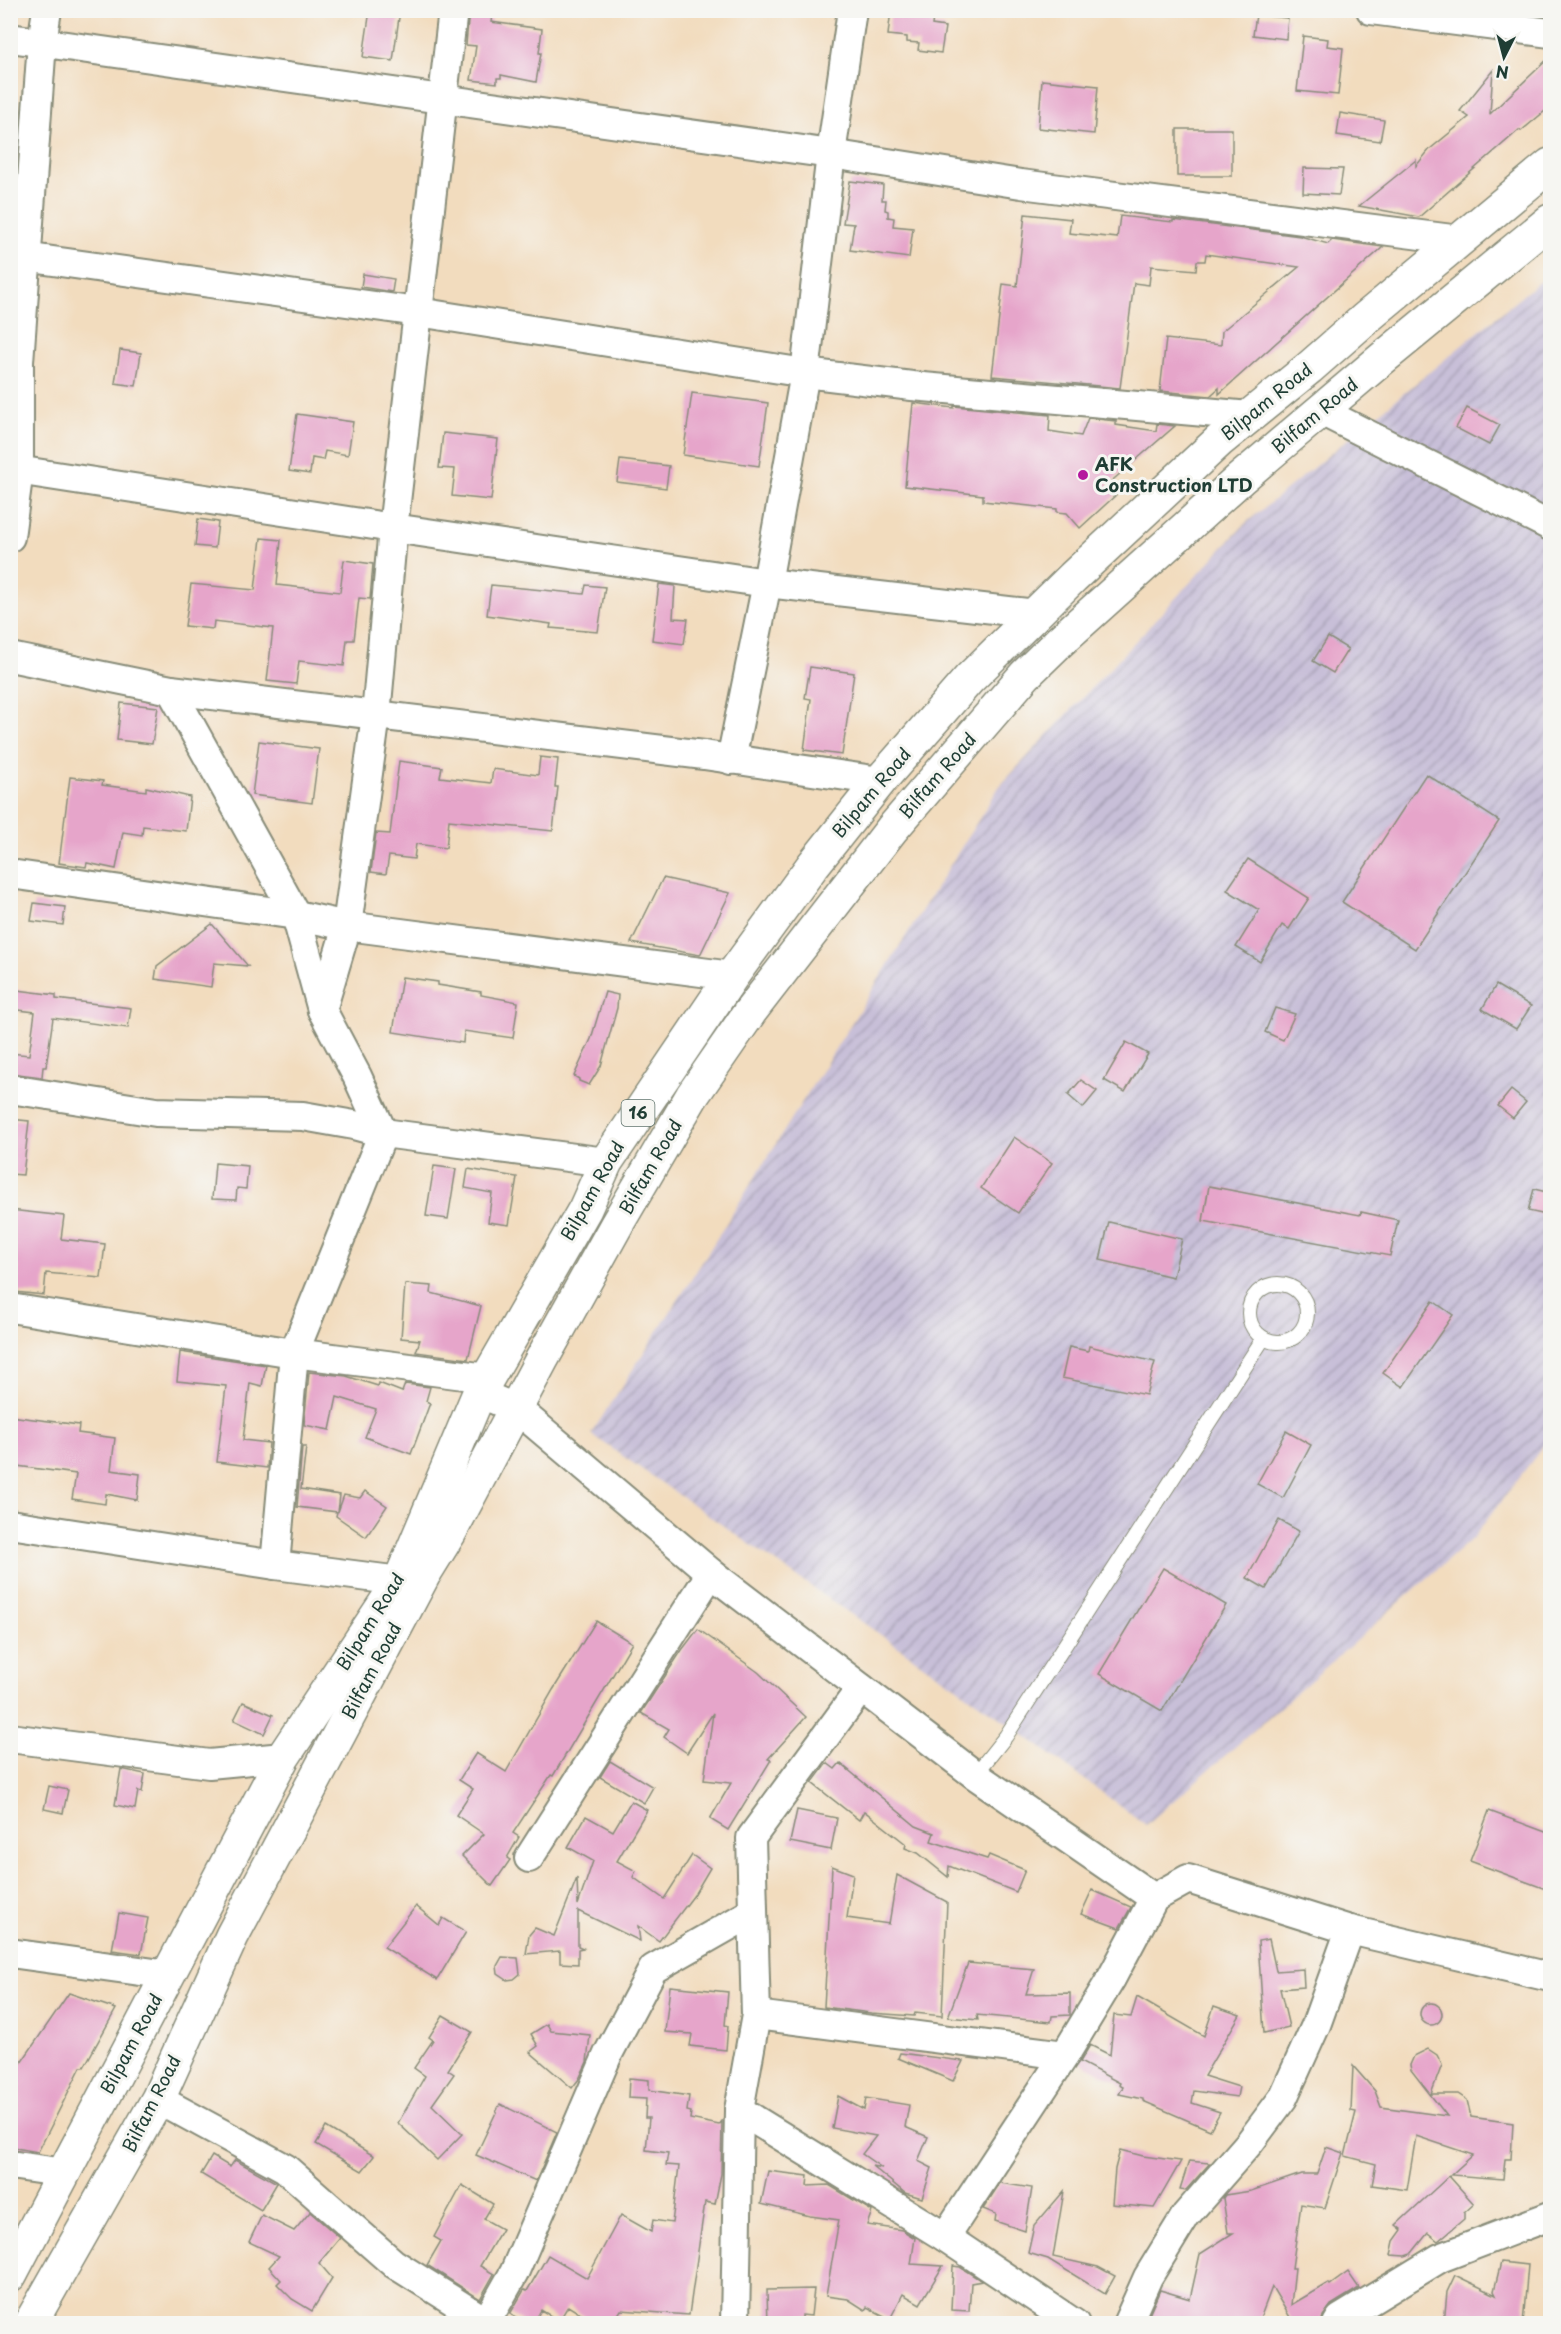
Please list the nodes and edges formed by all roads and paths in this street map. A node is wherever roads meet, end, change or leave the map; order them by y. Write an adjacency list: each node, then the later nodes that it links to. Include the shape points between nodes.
1 (47, 10): 7 (street)
2 (453, 10): 8 (street)
3 (852, 10): 9 (street)
4 (1371, 10): 5 (street)
5 (1551, 33)
6 (10, 38): 7 (street)
7 (42, 42): 8 (street); 13 (street)
8 (442, 100): 9 (street); 14 (street)
9 (831, 154): 12 (street, via 1021,184); 15 (street)
10 (1551, 165): 12 (main road, Bilpam Road / 16)
11 (1551, 221): 16 (main road, Bilfam Road / 16)
12 (1460, 240): 17 (main road, Bilpam Road / 16)
13 (18, 257): 14 (street); 18 (street)
14 (418, 312): 15 (street); 20 (street)
15 (805, 374): 17 (street); 22 (street)
16 (1321, 411): 19 (street); 41 (main road, Bilfam Road / 16, via 1240,479 1025,675 892,828 750,1012 692,1096)
17 (1250, 416): 23 (main road, Bilpam Road / 16)
18 (15, 469): 20 (street); 21 (street)
19 (1551, 526)
20 (393, 528): 22 (street); 26 (street)
21 (10, 537)
22 (767, 583): 23 (street); 27 (street)
23 (1035, 614): 28 (main road, Bilpam Road / 16, via 969,679)
24 (10, 657): 25 (street)
25 (171, 690): 26 (street); 30 (street)
26 (376, 715): 27 (street); 31 (street)
27 (731, 760): 28 (street)
28 (880, 781): 32 (main road, Bilpam Road / 16)
29 (10, 874): 30 (street)
30 (296, 915): 31 (street); 33 (street)
31 (347, 926): 32 (street); 33 (street)
32 (732, 975): 36 (main road, Bilpam Road / 16)
33 (322, 1010): 35 (street)
34 (10, 1089): 35 (street, via 156,1112 303,1116)
35 (383, 1133): 36 (street); 39 (street)
36 (606, 1162): 40 (main road, Bilpam Road / 16, via 585,1209)
37 (10, 1308): 39 (street)
38 (1263, 1339): 38 (lane, via 1283,1342 1300,1332 1308,1314 1301,1295 1293,1288 1274,1285 1256,1294 1251,1303 1250,1323); 49 (lane, via 1006,1736)
39 (294, 1353): 40 (street); 43 (street)
40 (483, 1385): 41 (street); 45 (main road, Bilpam Road / 16)
41 (517, 1409): 44 (street); 45 (main road, Bilfam Road / 16, via 450,1532)
42 (10, 1524): 43 (street)
43 (275, 1565): 45 (street)
44 (711, 1573): 46 (street); 50 (street)
45 (412, 1578): 48 (main road, Bilpam Road / 16); 59 (main road, Bilfam Road / 16, via 232,1936)
46 (861, 1688): 49 (street); 52 (street, via 751,1838)
47 (10, 1738): 48 (street, via 209,1764)
48 (283, 1757): 55 (main road, Bilpam Road / 16)
49 (975, 1775): 51 (street)
50 (529, 1858)
51 (1154, 1898): 53 (street, via 1188,1879); 58 (street)
52 (753, 1912): 57 (street); 66 (street, via 653,1969 608,2054 514,2273)
53 (1350, 1930): 56 (street); 70 (street, via 1316,2025 1282,2098 1250,2142 1186,2215 1148,2277)
54 (10, 1953): 55 (street)
55 (169, 1975): 62 (main road, Bilpam Road / 16)
56 (1551, 1977)
57 (756, 2015): 58 (street); 60 (street)
58 (1065, 2055): 64 (street)
59 (158, 2099): 66 (street, via 285,2168 393,2262); 67 (main road, Bilfam Road / 16)
60 (739, 2110): 64 (street); 68 (street)
61 (10, 2166): 62 (street)
62 (65, 2173): 65 (main road, Bilpam Road / 16)
63 (1551, 2216): 71 (street, via 1440,2258)
64 (945, 2237): 69 (street)
65 (10, 2275)
66 (487, 2323)
67 (30, 2324)
68 (735, 2324)
69 (1075, 2324)
70 (1127, 2324)
71 (1337, 2324)

